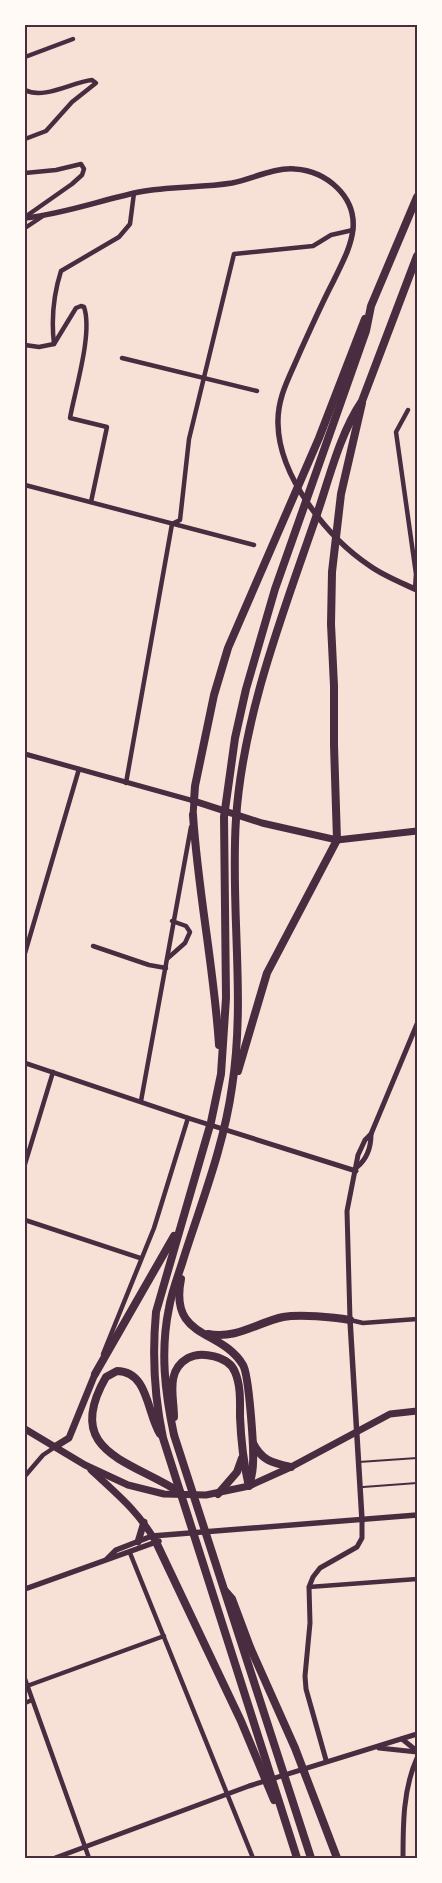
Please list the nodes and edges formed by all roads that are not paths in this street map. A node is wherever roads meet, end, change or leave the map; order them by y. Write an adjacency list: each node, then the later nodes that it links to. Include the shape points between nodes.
1 (73, 39): 2 (street)
2 (25, 56)
3 (25, 90): 4 (street, via 46,92 86,80 96,83 72,102 46,131)
4 (25, 139)
5 (25, 173): 9 (street, via 81,164 84,168 82,175 72,184)
6 (134, 193): 8 (main road); 11 (main road, via 169,187 222,185 289,169 303,170 323,176 342,193 352,212); 14 (street, via 130,224 119,237 61,271 51,323)
7 (417, 198): 13 (highway)
8 (45, 216): 9 (main road); 10 (street)
9 (25, 217)
10 (25, 228)
11 (353, 230): 17 (street, via 331,234 312,246 234,254); 25 (main road, via 345,257 284,387 278,425 284,455 296,483 336,538 371,567)
12 (417, 256): 19 (highway)
13 (371, 306): 29 (highway, via 322,431 228,648 214,695); 41 (highway, via 366,331 270,607 246,689 231,760 224,817 226,998)
14 (54, 344): 15 (street); 22 (street, via 76,308 84,307 88,317 87,333 70,418 107,427)
15 (25, 345)
16 (122, 358): 17 (street)
17 (202, 378): 18 (street); 23 (street, via 189,439 180,520)
18 (257, 391)
19 (362, 401): 32 (highway, via 336,529 331,598); 42 (highway, via 348,425 268,659 244,762 236,836 239,997)
20 (408, 410): 25 (street, via 396,432)
21 (25, 486): 22 (street)
22 (91, 502): 23 (street)
23 (172, 524): 24 (street); 28 (street)
24 (254, 546)
25 (416, 590)
26 (25, 754): 27 (street)
27 (79, 769): 28 (street); 35 (street)
28 (126, 783): 29 (street)
29 (194, 802): 30 (main road); 32 (main road, via 262,823)
30 (193, 815): 33 (street); 41 (highway)
31 (417, 831): 32 (main road)
32 (337, 840): 42 (highway, via 267,973)
33 (172, 921): 36 (street); 36 (street, via 186,926 190,932 185,943)
34 (93, 946): 37 (street)
35 (25, 954)
36 (168, 958): 37 (street)
37 (166, 968): 43 (street)
38 (417, 1024): 46 (street, via 371,1134 365,1158)
39 (25, 1062): 40 (street)
40 (53, 1072): 43 (street); 45 (street)
41 (221, 1074): 48 (highway)
42 (233, 1085): 50 (highway, via 215,1159)
43 (141, 1100): 44 (street)
44 (188, 1118): 46 (street); 49 (street, via 154,1228)
45 (25, 1164)
46 (357, 1169): 52 (street, via 346,1211)
47 (25, 1220): 49 (street)
48 (179, 1226): 54 (highway); 59 (highway, via 156,1312 153,1341 155,1390)
49 (140, 1258): 54 (street)
50 (182, 1263): 53 (highway, via 179,1301 183,1316); 58 (highway, via 165,1334 164,1370)
51 (417, 1319): 52 (street, via 363,1323)
52 (350, 1320): 53 (highway, via 284,1317 223,1337); 57 (main road)
53 (203, 1333): 60 (highway, via 233,1352 244,1366)
54 (95, 1374): 61 (main road, via 69,1438)
55 (417, 1411): 57 (main road, via 390,1414)
56 (25, 1429): 61 (main road)
57 (357, 1432): 64 (main road); 66 (main road)
58 (174, 1435): 62 (highway, via 174,1373 192,1356 204,1354 214,1357 234,1369 239,1383); 83 (highway)
59 (163, 1438): 72 (highway, via 153,1422 141,1382 136,1376 117,1371 106,1377 90,1413 99,1443 135,1468); 96 (highway)
60 (251, 1440): 66 (highway, via 257,1452 269,1462); 69 (highway, via 253,1463)
61 (56, 1446): 65 (main road); 67 (street, via 43,1455)
62 (242, 1458): 69 (highway); 71 (highway, via 237,1472)
63 (417, 1458): 64 (lane)
64 (359, 1462): 70 (main road)
65 (85, 1465): 72 (main road, via 128,1484 164,1494); 75 (main road)
66 (291, 1467): 69 (main road)
67 (25, 1476)
68 (417, 1482): 70 (lane)
69 (249, 1486): 71 (main road)
70 (360, 1487): 74 (main road)
71 (218, 1494): 72 (main road)
72 (185, 1495)
73 (417, 1515): 74 (main road)
74 (362, 1520): 76 (main road); 81 (street, via 362,1538 357,1547 320,1568)
75 (144, 1522): 76 (main road); 77 (main road)
76 (154, 1539): 77 (main road); 78 (main road); 96 (highway)
77 (138, 1542): 79 (main road, via 116,1550)
78 (130, 1553): 79 (main road); 84 (street)
79 (107, 1559): 82 (main road)
80 (417, 1579): 81 (street)
81 (310, 1587): 94 (street, via 304,1676)
82 (25, 1589)
83 (223, 1590): 102 (highway); 103 (highway, via 232,1599)
84 (164, 1636): 86 (street); 95 (street)
85 (25, 1679): 86 (street)
86 (27, 1686): 87 (street)
87 (32, 1700): 88 (street); 97 (street)
88 (25, 1702)
89 (417, 1734): 90 (street)
90 (402, 1739): 91 (street); 92 (street)
91 (374, 1748): 92 (street); 94 (street)
92 (417, 1751)
93 (417, 1758): 104 (street, via 406,1798)
94 (326, 1760): 95 (street)
95 (228, 1794): 97 (street); 100 (street)
96 (285, 1820): 101 (highway)
97 (85, 1847): 98 (street); 99 (street)
98 (55, 1858)
99 (89, 1858)
100 (253, 1858)
101 (297, 1858)
102 (311, 1858)
103 (337, 1858)
104 (404, 1858)

